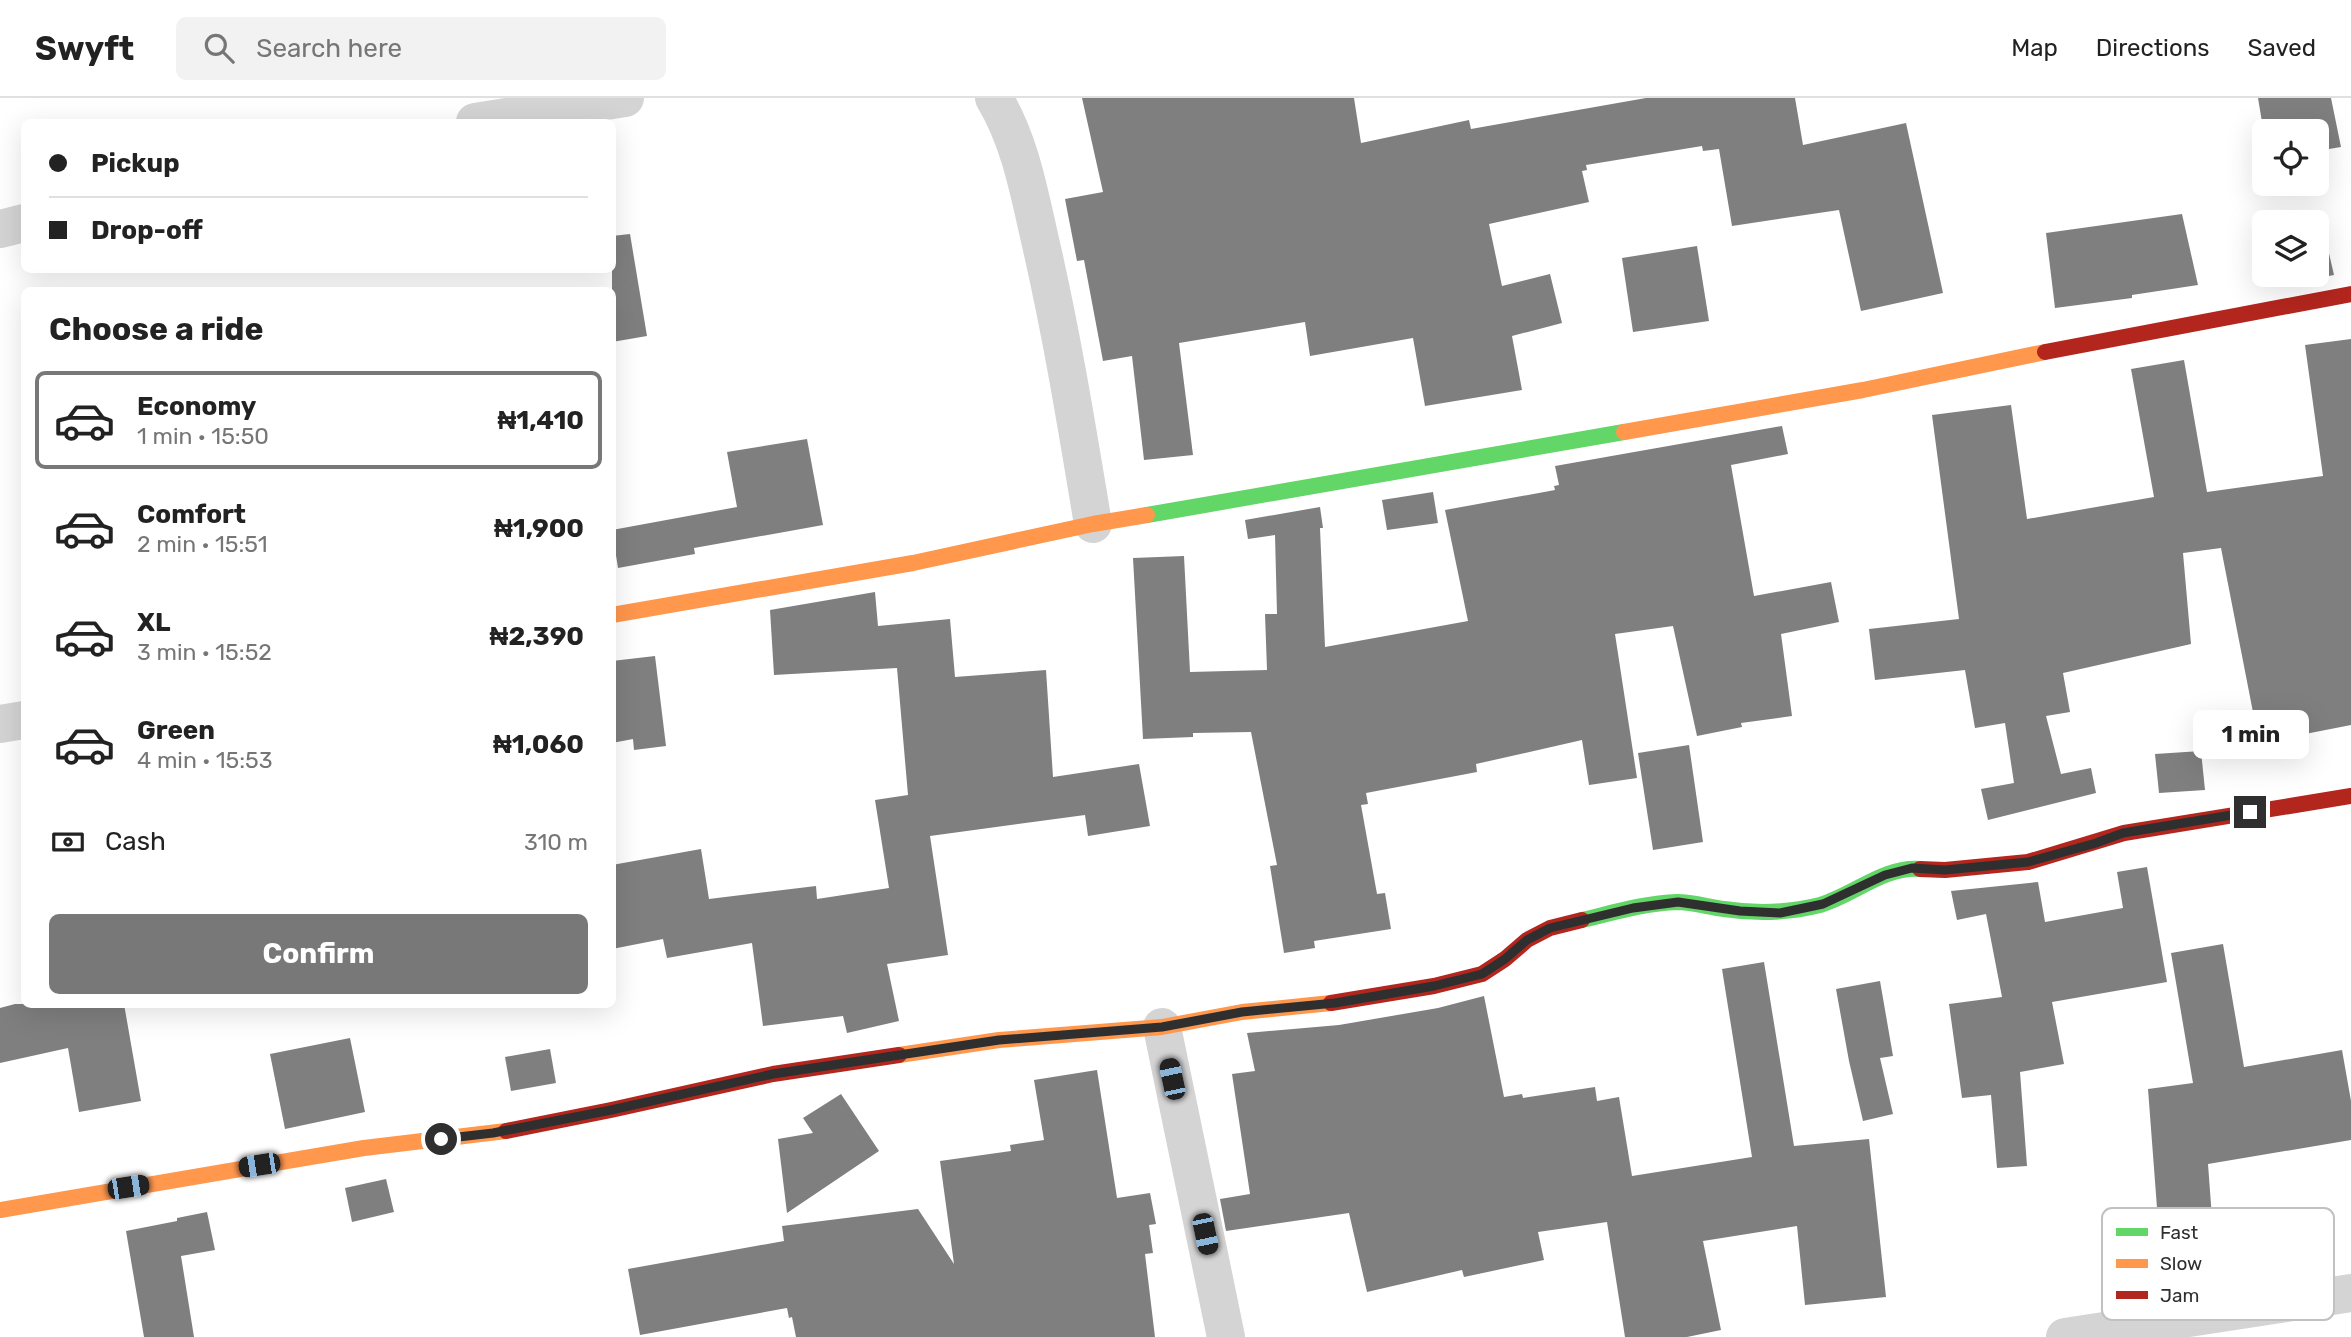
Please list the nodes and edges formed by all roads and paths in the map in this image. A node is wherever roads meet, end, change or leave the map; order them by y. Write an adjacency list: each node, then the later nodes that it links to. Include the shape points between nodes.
1 (625, 98): 3 (street)
2 (994, 98): 7 (street, via 1017,151 1044,254)
3 (494, 119)
4 (21, 224): 5 (street)
5 (0, 229)
6 (2351, 294): 7 (street, via 1863,390)
7 (1093, 524): 8 (street, via 895,568)
8 (616, 614)
9 (21, 720): 10 (street)
10 (0, 724)
11 (2351, 796): 12 (street, via 2123,833 2028,862 1945,870 1912,868 1885,875 1823,904 1780,913 1678,902 1633,908 1550,928 1482,974 1335,1003 1242,1012)
12 (1162, 1027): 13 (street, via 999,1040 787,1072 493,1133 364,1148); 15 (street)
13 (0, 1210)
14 (2176, 1320): 16 (street)
15 (1226, 1337)
16 (2065, 1337)

